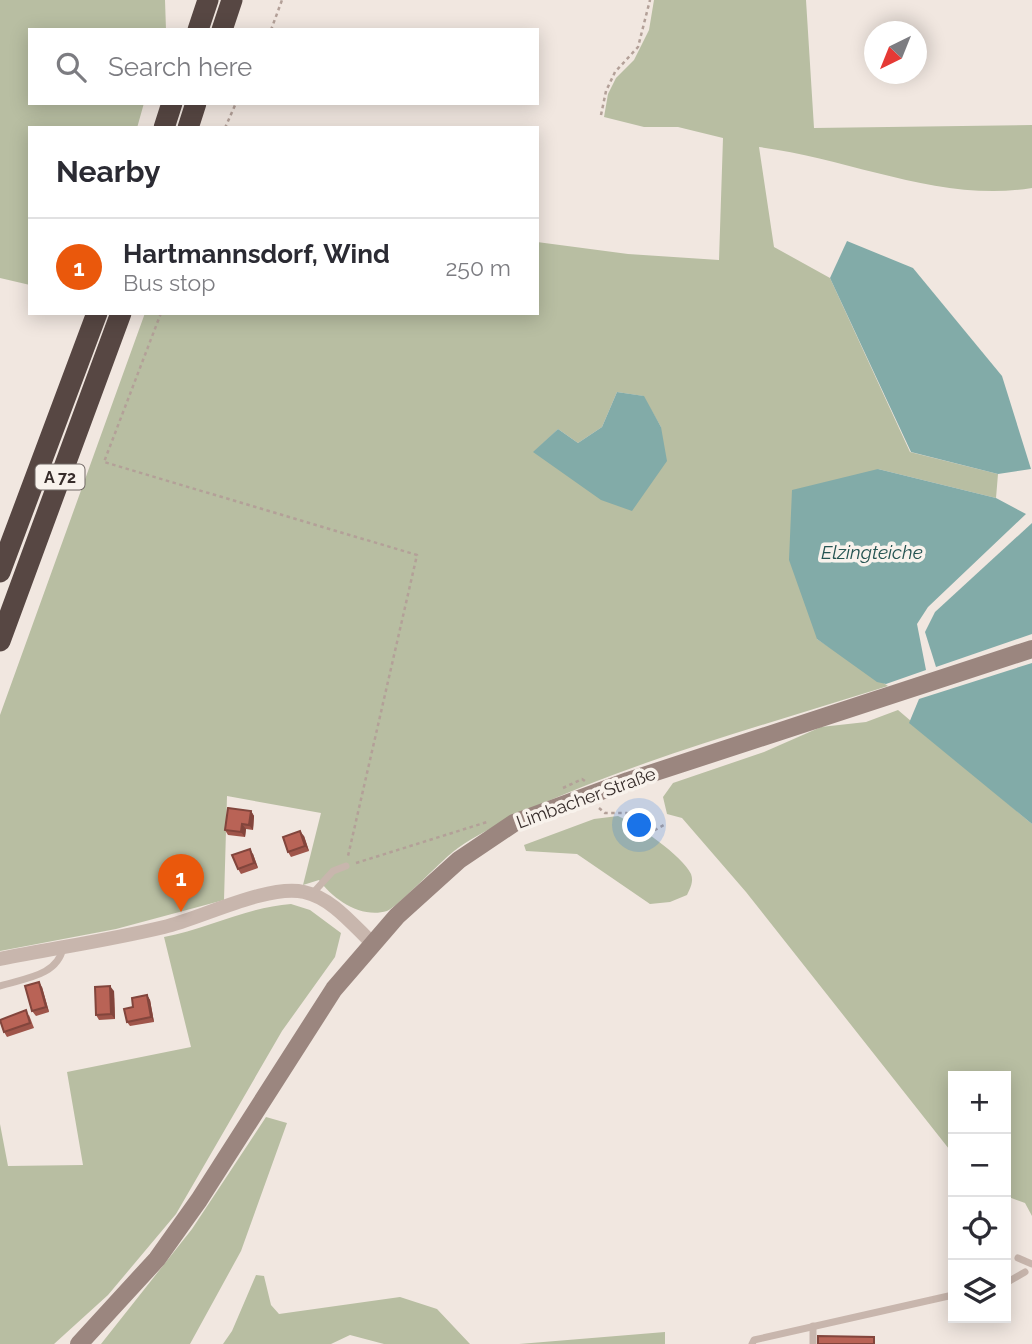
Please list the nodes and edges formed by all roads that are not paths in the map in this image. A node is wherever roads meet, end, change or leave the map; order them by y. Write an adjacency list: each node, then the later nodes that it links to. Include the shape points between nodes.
1 (208, 0): 3 (highway)
2 (232, 0): 4 (highway)
3 (199, 28)
4 (223, 28)
5 (171, 105): 7 (highway)
6 (195, 105): 8 (highway)
7 (165, 126)
8 (189, 126)
9 (96, 315): 11 (highway, A 72)
10 (120, 315): 12 (highway, A 72)
11 (0, 572)
12 (0, 641)
13 (1032, 649): 16 (main road, Limbacher Straße, via 514,823 421,892)
14 (346, 866): 15 (lane, via 333,871)
15 (312, 895): 16 (street, via 346,917); 17 (street, via 292,891 261,896 164,927)
16 (372, 943): 26 (main road, Limbacher Straße, via 319,1010 164,1249)
17 (63, 947): 18 (street); 19 (lane, via 53,968)
18 (0, 959)
19 (0, 986)
20 (1018, 1258): 21 (lane)
21 (1032, 1264)
22 (1025, 1272): 23 (lane)
23 (1011, 1280)
24 (948, 1296): 25 (lane)
25 (813, 1326): 27 (lane); 28 (lane)
26 (79, 1344)
27 (752, 1344)
28 (813, 1344)

